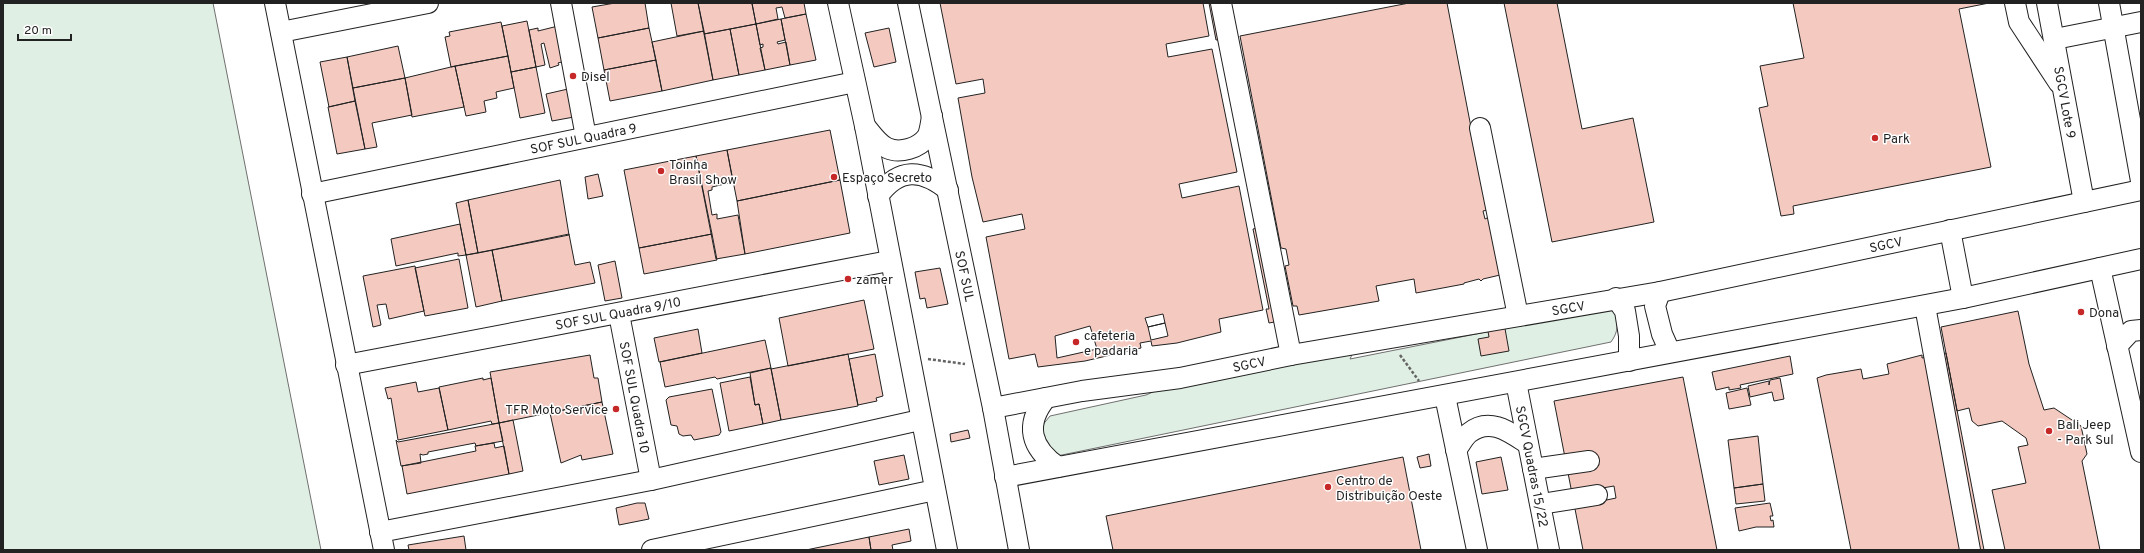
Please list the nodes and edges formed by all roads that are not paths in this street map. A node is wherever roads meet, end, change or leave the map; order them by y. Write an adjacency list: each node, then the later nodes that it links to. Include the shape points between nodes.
1 (275, 3): 12 (street)
2 (428, 3): 12 (street)
3 (561, 3): 19 (street)
4 (838, 3): 14 (street)
5 (908, 3): 16 (street, SOF SUL)
6 (1221, 3): 39 (street)
7 (2015, 3): 15 (street, via 2020,22)
8 (2047, 3): 13 (street, SGCV Lote 9)
9 (2109, 3): 11 (street)
10 (2141, 22): 11 (street)
11 (2113, 28): 13 (street); 20 (street)
12 (281, 32): 23 (street)
13 (2054, 39): 15 (street, SGCV Lote 9)
14 (855, 82): 17 (street); 19 (street, SOF SUL Quadra 9)
15 (2064, 91): 25 (street, SGCV Lote 9)
16 (932, 116): 17 (street, via 928,136 919,145 908,149 886,148); 21 (street, SOF SUL)
17 (864, 126): 24 (street)
18 (1480, 128): 35 (street)
19 (586, 137): 23 (street, SOF SUL Quadra 9)
20 (2141, 181)
21 (948, 190): 24 (street, via 934,179 909,174 896,178 886,185); 45 (street, SOF SUL)
22 (2141, 190): 25 (street, SGCV)
23 (312, 194): 41 (street)
24 (878, 196): 28 (street)
25 (2084, 202): 26 (street, SGCV)
26 (1950, 230): 30 (street, SGCV); 32 (street)
27 (2141, 258): 29 (street)
28 (890, 262): 34 (street, SOF SUL Quadra 9/10); 46 (street)
29 (2100, 268): 32 (street); 37 (street)
30 (1660, 292): 31 (street, SGCV); 38 (street, via 1654,306)
31 (1616, 298): 35 (street, SGCV); 40 (street, via 1625,311 1629,336)
32 (1963, 298): 33 (street)
33 (1925, 306): 38 (street); 64 (street)
34 (619, 314): 41 (street, SOF SUL Quadra 9/10); 54 (street, SOF SUL Quadra 10)
35 (1518, 316): 39 (street, SGCV)
36 (2141, 330): 37 (street, via 2131,331)
37 (2117, 346): 49 (street)
38 (1670, 352): 40 (street)
39 (1291, 355): 44 (street, SGCV, via 1180,378)
40 (1629, 362): 42 (street)
41 (346, 365): 58 (street)
42 (1516, 382): 43 (street); 47 (street, SGCV Quadras 15/22)
43 (1439, 397): 48 (street); 51 (street)
44 (1046, 398): 45 (street, SGCV); 51 (street, via 1033,417 1033,431 1036,444 1043,456)
45 (993, 408): 53 (street, SOF SUL)
46 (920, 420): 54 (street); 55 (street)
47 (1528, 444): 48 (street, via 1500,426 1485,425 1469,433); 52 (street, SGCV Quadras 15/22)
48 (1456, 450): 62 (street)
49 (2141, 452)
50 (1589, 461): 52 (street)
51 (1058, 467): 53 (street)
52 (1533, 469): 57 (street, SGCV Quadras 15/22)
53 (1004, 477): 61 (street, SOF SUL)
54 (651, 480): 58 (street)
55 (935, 490): 59 (street); 60 (street)
56 (1596, 495): 57 (street)
57 (1540, 504): 63 (street, SGCV Quadras 15/22)
58 (382, 541)
59 (661, 549)
60 (947, 550)
61 (1018, 550)
62 (1477, 550)
63 (1550, 550)
64 (1970, 550)

